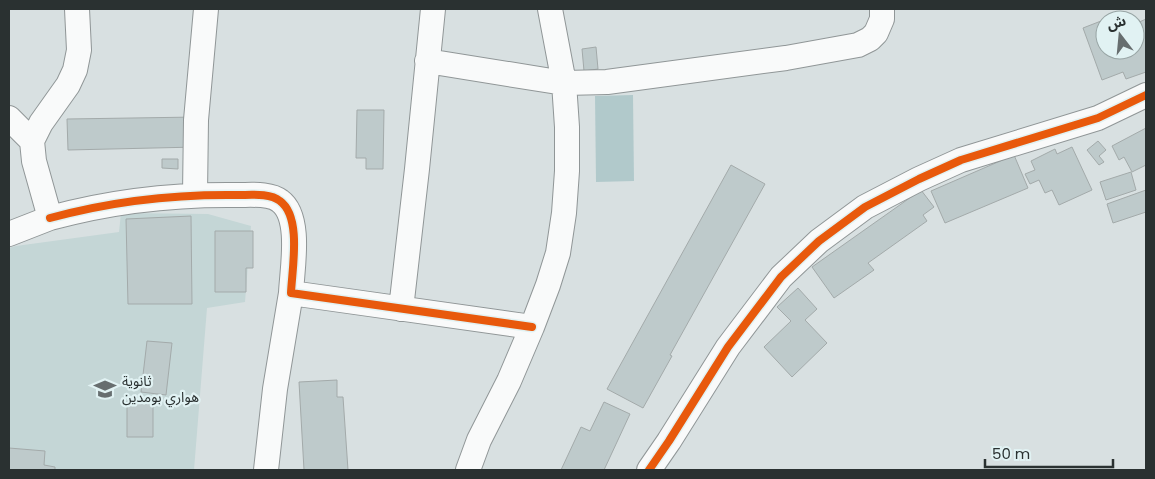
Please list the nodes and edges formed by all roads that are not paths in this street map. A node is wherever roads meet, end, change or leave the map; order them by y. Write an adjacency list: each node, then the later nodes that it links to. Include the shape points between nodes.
1 (77, 9): 10 (street, via 79,50 75,70)
2 (206, 9): 11 (street, via 196,120)
3 (433, 9): 6 (street)
4 (550, 9): 7 (street)
5 (882, 9): 7 (street, via 876,33 858,45 607,82)
6 (427, 61): 7 (street); 15 (street)
7 (564, 83): 16 (street, via 567,128 564,213 558,253)
8 (1146, 95): 19 (street, via 1098,118 961,160 918,178 857,213 781,277 728,347)
9 (9, 118): 10 (street)
10 (32, 141): 12 (street, via 34,162)
11 (195, 194): 12 (street, via 124,202); 14 (street, via 257,195 280,201 291,217 294,232)
12 (50, 218): 13 (street)
13 (9, 234)
14 (291, 293): 15 (street); 17 (street)
15 (401, 309): 16 (street)
16 (532, 327): 18 (street)
17 (266, 470)
18 (468, 470)
19 (649, 470)

